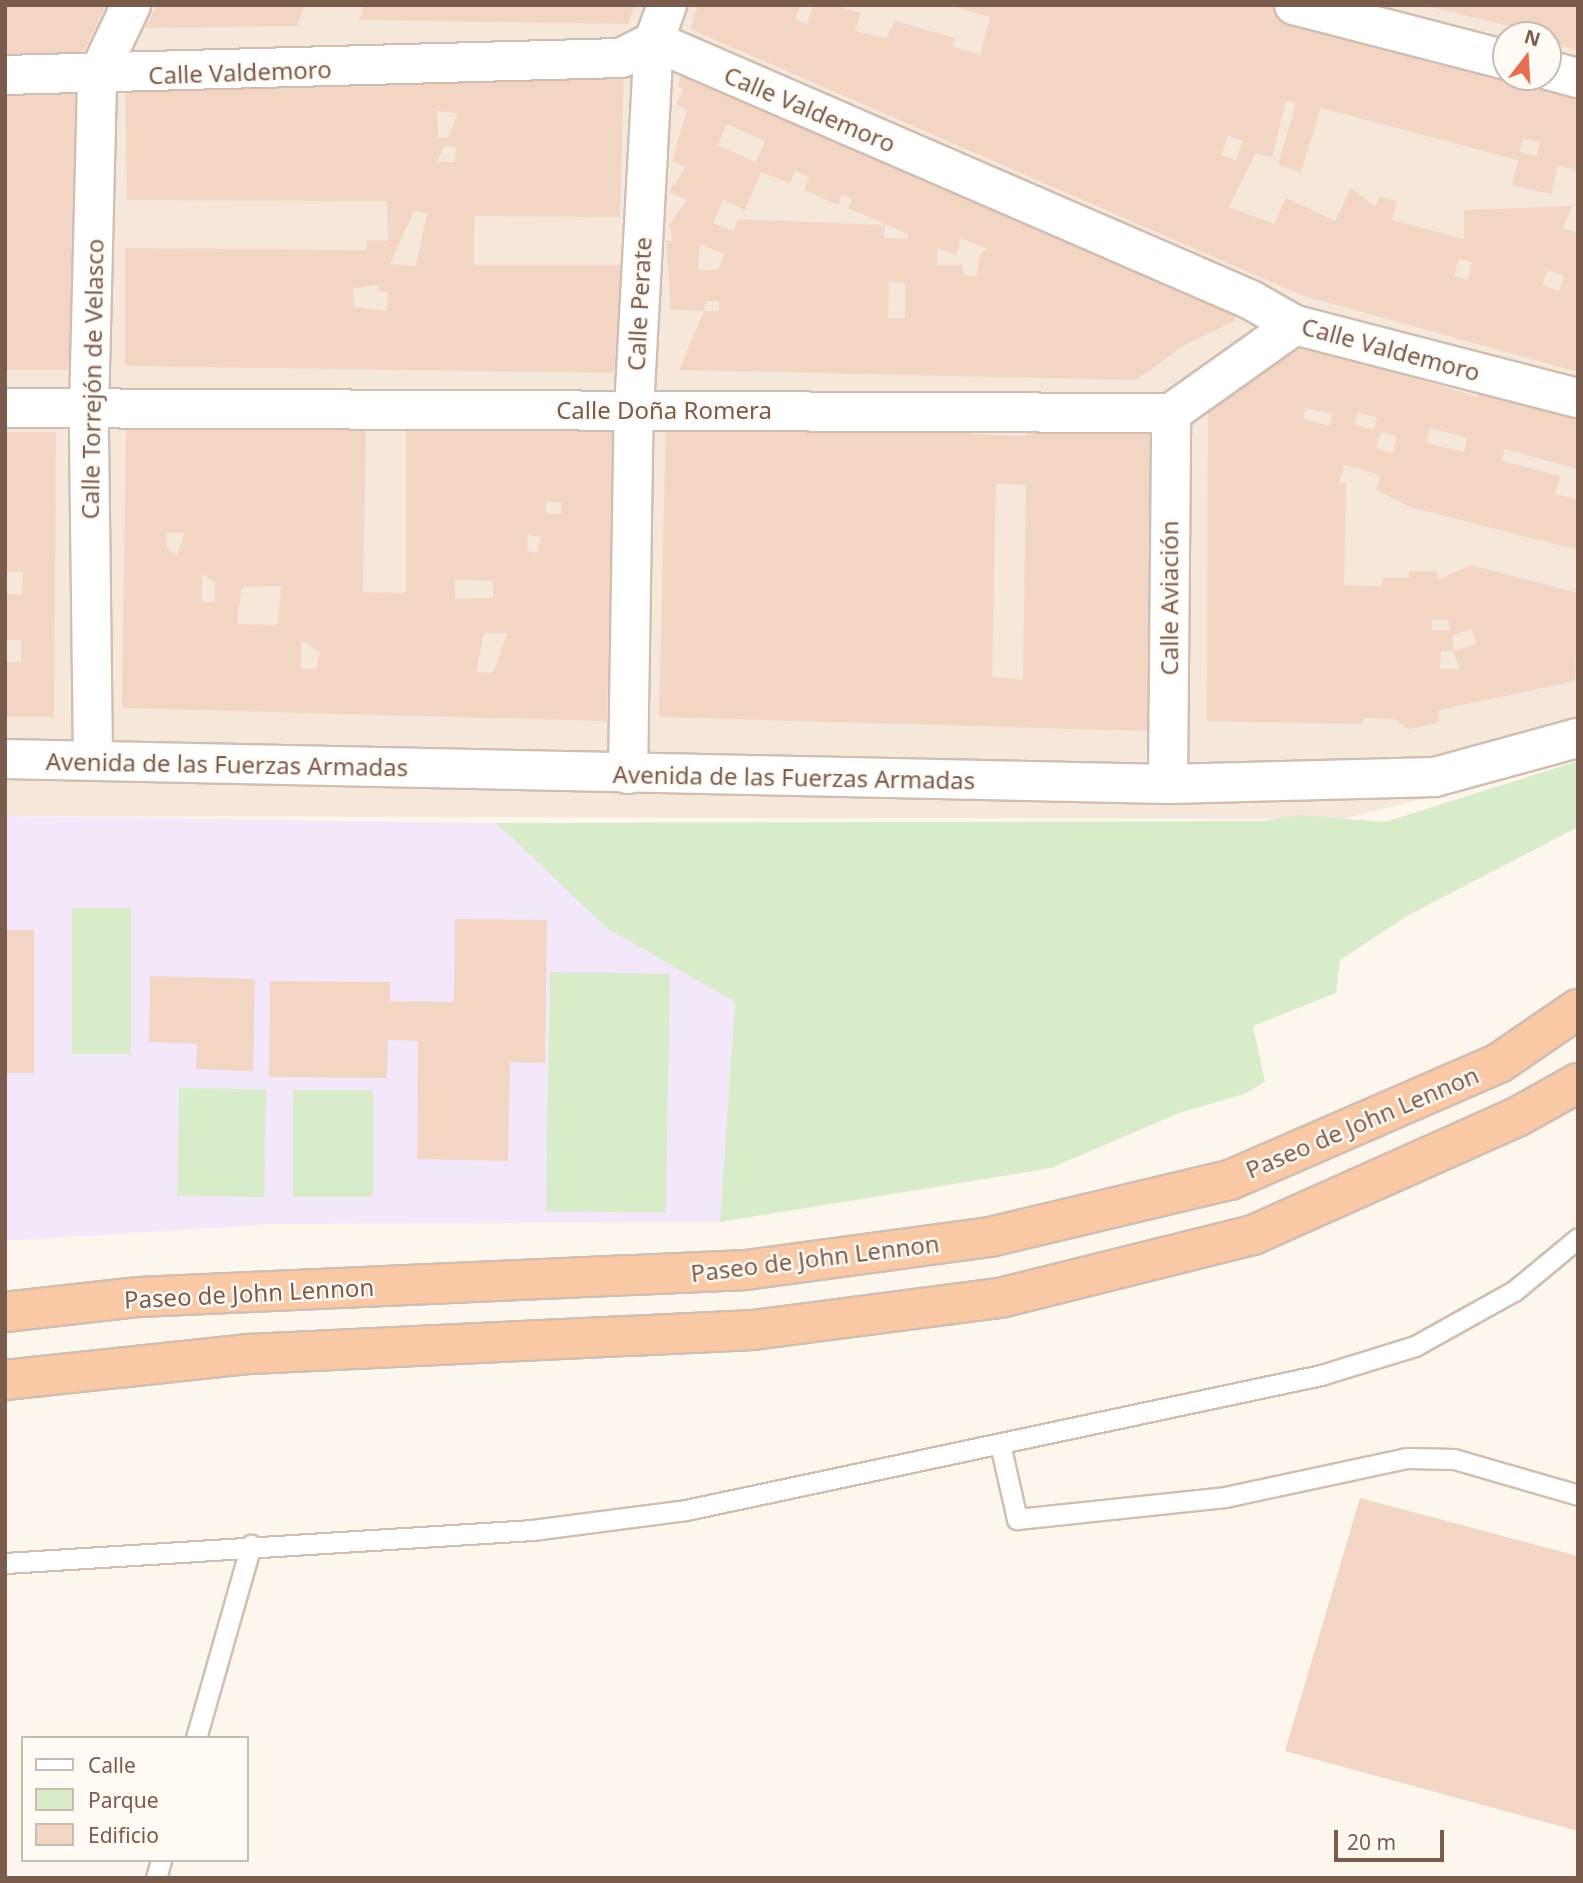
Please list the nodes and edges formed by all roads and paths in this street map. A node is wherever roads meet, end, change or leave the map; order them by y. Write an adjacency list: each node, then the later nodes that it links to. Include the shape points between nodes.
1 (131, 5): 7 (street, Calle Torrejón de Velasco)
2 (667, 5): 4 (street, Calle Perate)
3 (1293, 5): 5 (street)
4 (654, 41): 7 (street, Calle Valdemoro, via 621,58); 8 (street, Calle Valdemoro, via 1251,300); 11 (street, Calle Perate)
5 (1492, 56)
6 (5, 75): 7 (street, Calle Valdemoro)
7 (97, 76): 12 (street, Calle Torrejón de Velasco)
8 (1295, 325): 9 (street, Calle Valdemoro); 13 (street)
9 (1578, 398)
10 (5, 408): 12 (street, Calle Doña Romera)
11 (634, 409): 12 (street, Calle Doña Romera); 13 (street, Calle Doña Romera); 17 (street, Calle Perate)
12 (89, 410): 16 (street, Calle Torrejón de Velasco)
13 (1171, 413): 18 (street, Calle Aviación)
14 (1578, 738): 18 (street, Avenida de las Fuerzas Armadas, via 1435,778)
15 (5, 759): 16 (street, Avenida de las Fuerzas Armadas)
16 (93, 760): 17 (street, Avenida de las Fuerzas Armadas)
17 (628, 774): 18 (street, Avenida de las Fuerzas Armadas)
18 (1168, 783)
19 (1578, 1009): 22 (highway, Paseo de John Lennon, via 1499,1063 1230,1180 990,1237 747,1270 139,1297)
20 (1578, 1083): 23 (highway, via 1517,1117 1253,1235 1000,1298 753,1330 250,1354)
21 (1578, 1238): 24 (lane, via 1514,1291 1415,1346 1321,1375)
22 (5, 1312)
23 (5, 1380)
24 (1000, 1444): 25 (lane, via 1017,1520 1225,1497 1407,1458 1454,1459); 26 (lane, via 686,1510 532,1530)
25 (1578, 1495)
26 (251, 1545): 27 (lane); 28 (lane)
27 (5, 1563)
28 (197, 1736)

